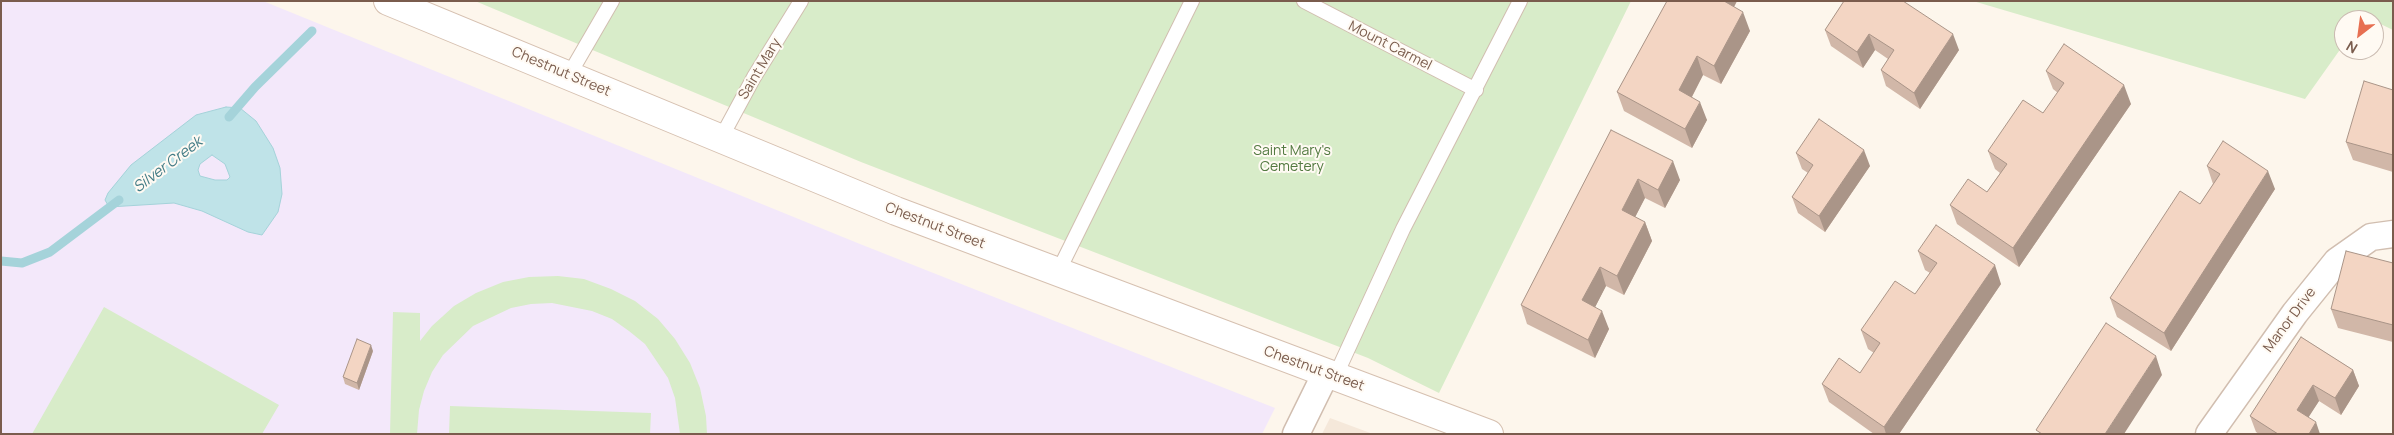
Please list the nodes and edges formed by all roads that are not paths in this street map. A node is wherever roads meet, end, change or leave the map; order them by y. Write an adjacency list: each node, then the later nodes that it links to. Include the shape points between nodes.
1 (388, 1): 7 (street, Chestnut Street)
2 (612, 1): 7 (lane)
3 (801, 1): 9 (lane, Saint Mary)
4 (1192, 1): 11 (lane)
5 (1304, 1): 8 (lane, Mount Carmel)
6 (1520, 1): 8 (lane)
7 (569, 75): 9 (street, Chestnut Street)
8 (1476, 90): 12 (lane)
9 (721, 138): 11 (street, Chestnut Street, via 896,211)
10 (2393, 234): 15 (street, Manor Drive, via 2371,238 2337,261 2289,320)
11 (1058, 272): 12 (street, Chestnut Street)
12 (1330, 375): 13 (street); 14 (street, Chestnut Street)
13 (1296, 434)
14 (1490, 434)
15 (2209, 434)

